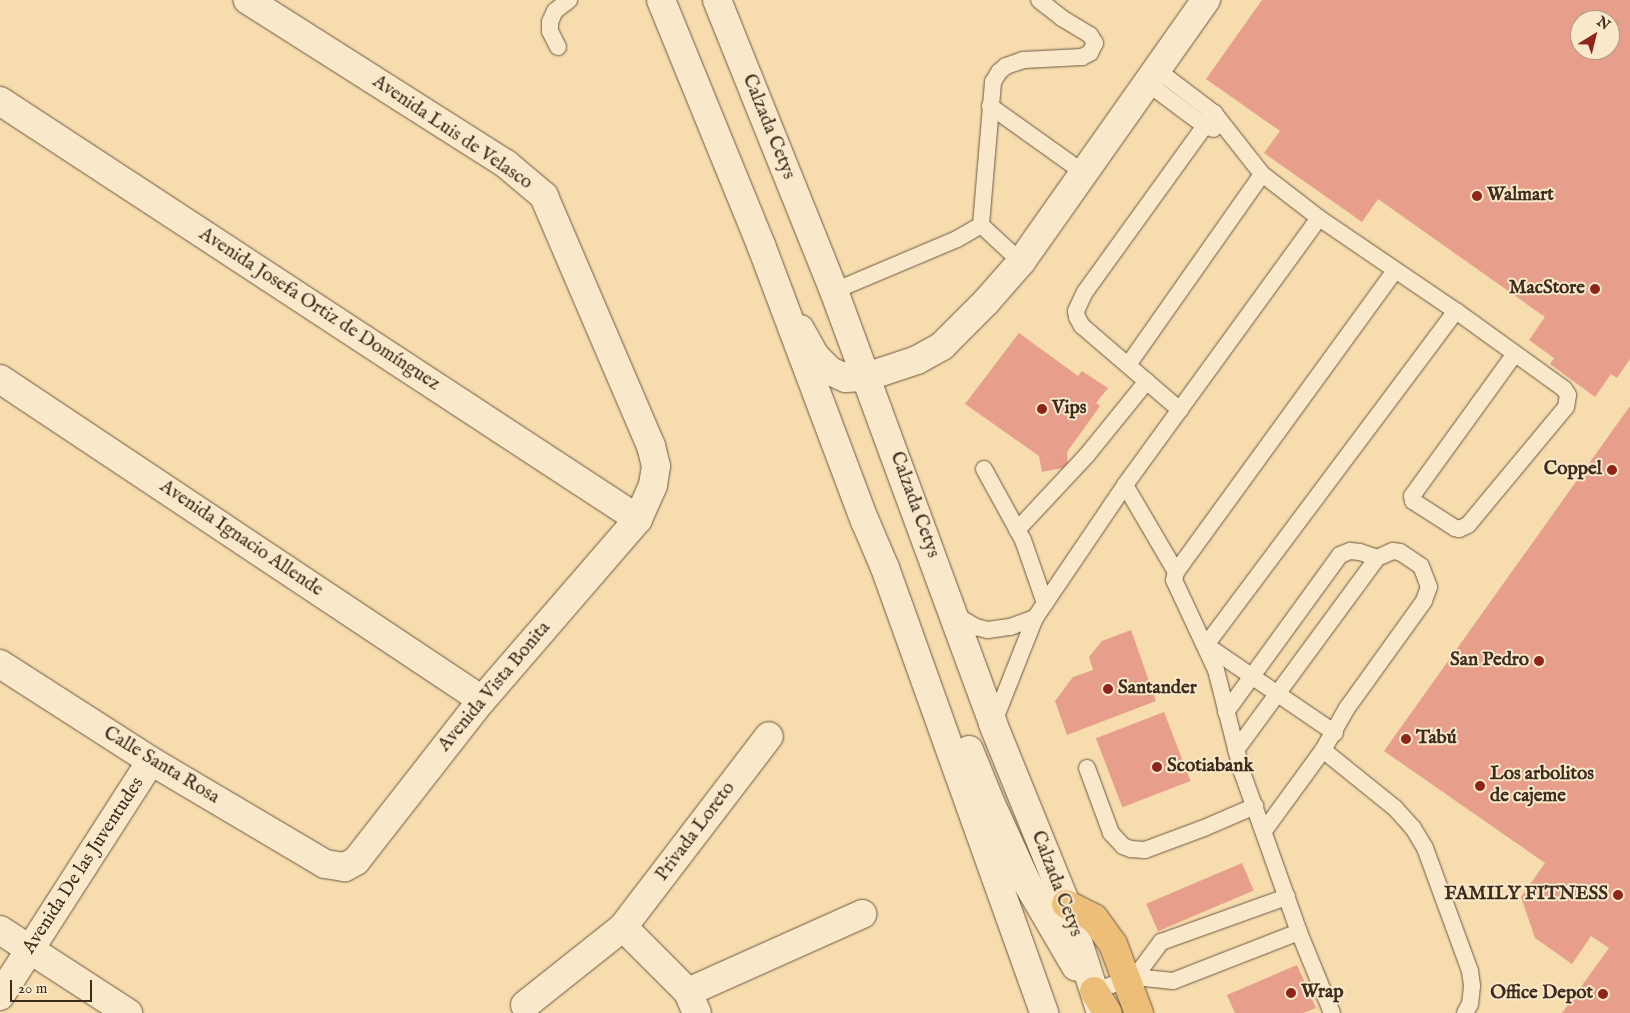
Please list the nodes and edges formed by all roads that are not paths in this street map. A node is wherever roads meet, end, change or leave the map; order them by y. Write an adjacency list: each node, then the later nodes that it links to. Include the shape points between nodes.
1 (248, 0): 28 (street, Avenida Luis de Velasco, via 506,164 544,196 651,446 656,466)
2 (569, 0): 7 (lane, via 555,11 550,22 550,31)
3 (661, 0): 16 (street)
4 (717, 0): 19 (street, Calzada Cetys)
5 (1039, 0): 10 (lane, via 1090,35 1095,43 1090,53 1082,57 1023,60 1006,66 993,82)
6 (1206, 0): 8 (street)
7 (558, 47)
8 (1151, 76): 11 (lane); 12 (street)
9 (0, 101): 30 (street, Avenida Josefa Ortiz de Domínguez)
10 (990, 106): 12 (lane); 15 (lane, via 990,142)
11 (1210, 119): 13 (lane, via 1230,135); 22 (lane, via 1078,305 1077,317 1082,326)
12 (1084, 173): 17 (street)
13 (1262, 174): 14 (lane); 22 (lane)
14 (1319, 218): 18 (lane); 26 (lane)
15 (981, 225): 17 (lane); 19 (lane, via 957,239)
16 (761, 245): 23 (street, via 815,356 830,371 846,378); 33 (street, via 864,521)
17 (1021, 262): 23 (street, via 942,346 917,360)
18 (1395, 271): 20 (lane); 34 (lane)
19 (834, 291): 23 (street, Calzada Cetys)
20 (1456, 311): 21 (lane); 38 (lane)
21 (1514, 355): 21 (lane, via 1412,496 1413,501 1450,526 1459,529 1468,525 1566,407 1568,395 1564,389)
22 (1128, 365): 25 (lane)
23 (866, 377): 36 (street, Calzada Cetys)
24 (0, 379): 42 (street, Avenida Ignacio Allende)
25 (1147, 381): 26 (lane); 31 (lane, via 1087,455)
26 (1180, 410): 29 (lane)
27 (984, 469): 31 (lane)
28 (653, 485): 30 (street, Avenida Vista Bonita)
29 (1125, 485): 34 (lane); 35 (lane)
30 (638, 519): 42 (street, Avenida Vista Bonita)
31 (1017, 530): 35 (lane)
32 (1377, 558): 40 (lane, via 1350,551 1340,555); 41 (lane); 45 (lane, via 1393,551 1406,555 1421,566 1429,588 1424,601 1347,708)
33 (885, 568): 65 (street, via 910,604 991,804 1027,883); 67 (street)
34 (1176, 572): 38 (lane, via 1177,591)
35 (1045, 603): 37 (lane)
36 (954, 614): 37 (lane, via 976,628 988,630 1010,627); 44 (street, Calzada Cetys)
37 (1035, 618): 44 (lane)
38 (1206, 644): 40 (lane); 43 (lane)
39 (0, 664): 49 (street, Calle Santa Rosa)
40 (1253, 676): 41 (lane); 43 (lane)
41 (1276, 693): 45 (lane); 47 (lane)
42 (482, 700): 53 (street, Avenida Vista Bonita, via 356,861 345,867)
43 (1226, 712): 47 (lane)
44 (993, 724): 55 (street, Calzada Cetys)
45 (1335, 733): 48 (lane)
46 (769, 736): 57 (street, Privada Loreto)
47 (1236, 750): 51 (lane)
48 (1323, 750): 52 (lane); 70 (lane, via 1395,808 1425,848 1470,971 1470,1004)
49 (151, 761): 53 (street, Calle Santa Rosa); 60 (street, Avenida De las Juventudes)
50 (1087, 768): 51 (lane, via 1111,833 1123,846 1131,849 1145,850)
51 (1255, 806): 52 (lane)
52 (1264, 830): 54 (lane)
53 (325, 864)
54 (1287, 897): 59 (lane); 61 (lane, via 1161,942)
55 (1066, 904): 61 (main road, via 1094,918 1113,944); 65 (street, Calzada Cetys)
56 (862, 914): 63 (street)
57 (623, 927): 63 (street); 64 (street, Privada Loreto)
58 (0, 930): 60 (street)
59 (1299, 932): 61 (lane, via 1173,981); 69 (lane)
60 (30, 951): 62 (street, Avenida De las Juventudes); 66 (street)
61 (1131, 978): 65 (lane); 68 (main road)
62 (0, 996)
63 (693, 1003)
64 (525, 1005)
65 (1101, 1006)
66 (128, 1013)
67 (1044, 1013)
68 (1140, 1013)
69 (1332, 1013)
70 (1465, 1013)

